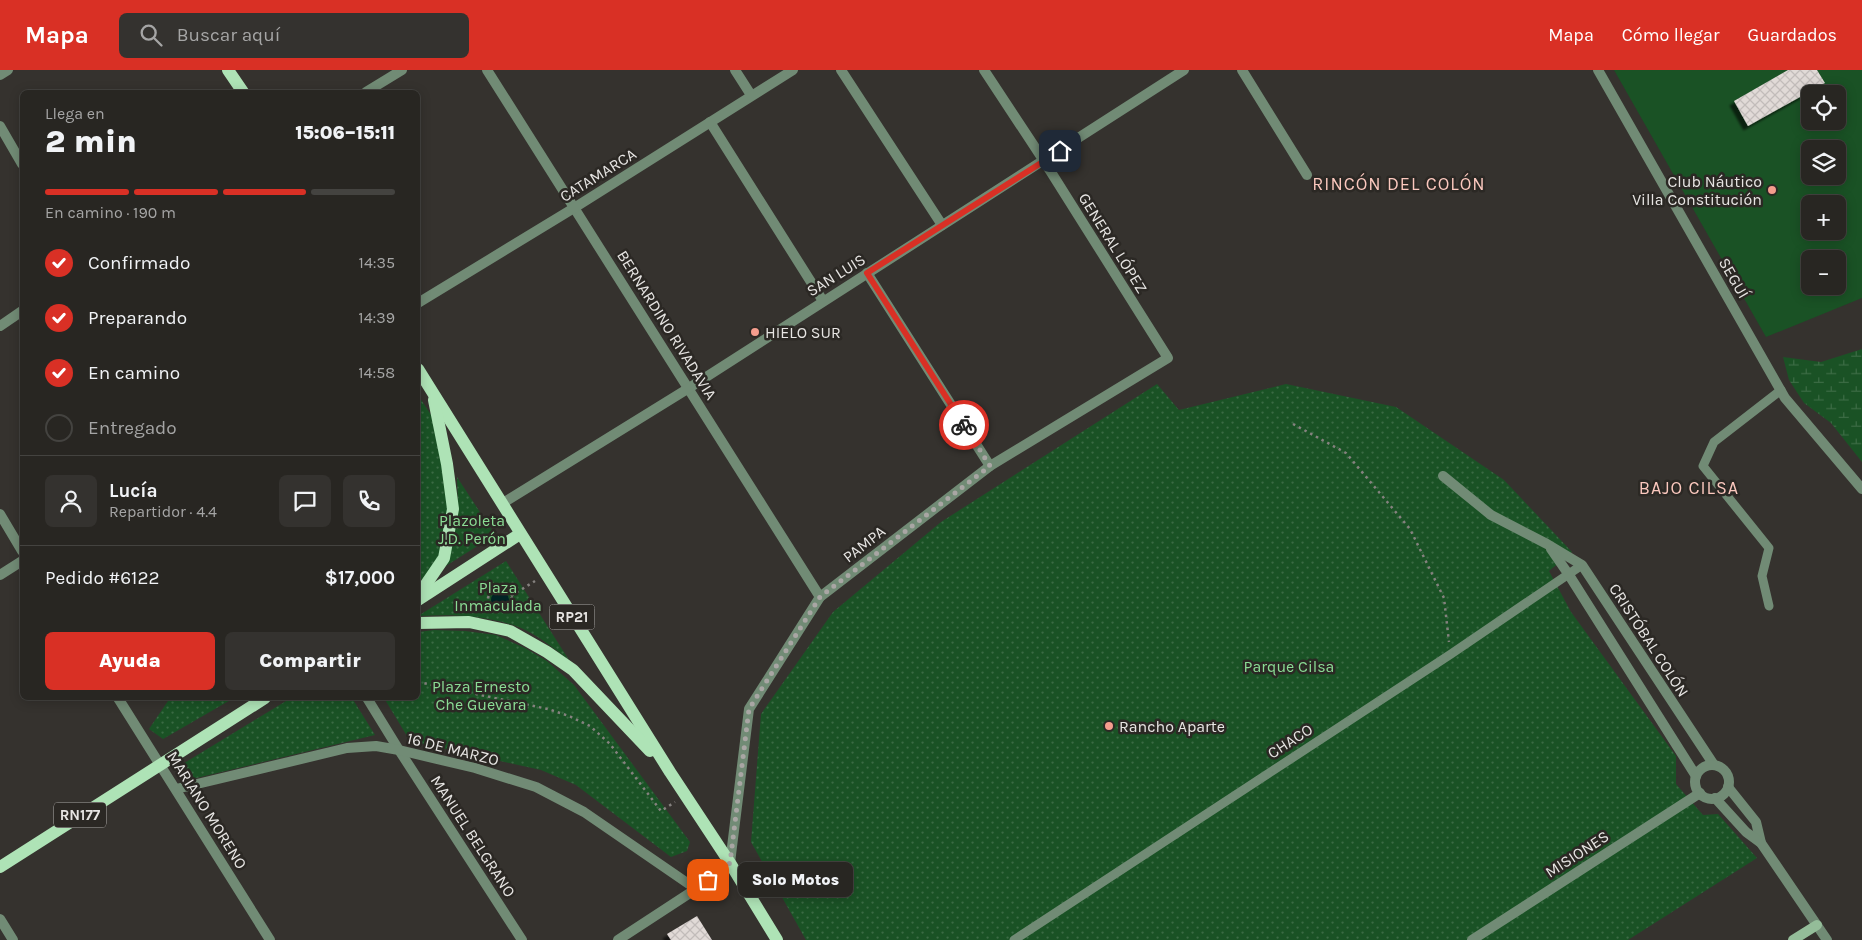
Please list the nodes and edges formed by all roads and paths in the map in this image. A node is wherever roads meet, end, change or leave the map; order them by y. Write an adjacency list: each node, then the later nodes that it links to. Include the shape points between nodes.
1 (8, 70): 12 (street)
2 (228, 70): 13 (main road)
3 (402, 70): 14 (street)
4 (487, 70): 21 (street, BERNARDINO RIVADAVIA)
5 (735, 70): 15 (street)
6 (793, 70): 15 (street, CATAMARCA)
7 (840, 70): 22 (street)
8 (984, 70): 19 (street, GENERAL LÓPEZ)
9 (1184, 70): 19 (street, SAN LUIS)
10 (1242, 70): 20 (street)
11 (1598, 70): 32 (street, SEGUÍ)
12 (0, 75)
13 (242, 90)
14 (369, 90)
15 (752, 96): 16 (street, CATAMARCA)
16 (710, 122): 21 (street, CATAMARCA); 24 (street)
17 (0, 126): 18 (street)
18 (20, 161)
19 (1044, 161): 22 (street, SAN LUIS); 28 (street, GENERAL LÓPEZ)
20 (1307, 175)
21 (574, 208): 25 (street, CATAMARCA); 30 (street, BERNARDINO RIVADAVIA)
22 (942, 225): 23 (street, SAN LUIS)
23 (867, 273): 24 (street, SAN LUIS); 34 (street)
24 (823, 301): 30 (street, SAN LUIS)
25 (420, 302)
26 (20, 312): 27 (street)
27 (0, 326)
28 (1168, 358): 34 (street, PAMPA)
29 (420, 372): 31 (main road, RP21)
30 (688, 388): 37 (street, SAN LUIS); 49 (street, BERNARDINO RIVADAVIA)
31 (432, 390): 37 (main road, RP21); 47 (main road, via 453,509 444,558)
32 (1781, 390): 36 (street, SEGUÍ); 51 (lane, via 1714,442 1703,466 1769,548 1762,576)
33 (1293, 424): 53 (path, via 1346,453 1410,530 1444,598)
34 (990, 466): 49 (street, PAMPA)
35 (1442, 476): 40 (street, CRISTÓBAL COLÓN, via 1491,515)
36 (1862, 489)
37 (502, 503): 39 (main road, RP21)
38 (0, 514): 41 (street)
39 (520, 534): 44 (main road, RP21); 50 (main road)
40 (1547, 544): 43 (street, CRISTÓBAL COLÓN); 46 (street, CRISTÓBAL COLÓN)
41 (20, 547)
42 (20, 562): 45 (street)
43 (1582, 565): 46 (lane, CHACO); 60 (street, CRISTÓBAL COLÓN)
44 (545, 574): 48 (path); 61 (main road, RP21)
45 (0, 575)
46 (1569, 575): 53 (lane, CHACO); 62 (street, CRISTÓBAL COLÓN)
47 (420, 593)
48 (511, 596): 48 (path, via 504,589 496,588 489,593 488,604 496,612 504,612 511,606)
49 (820, 597): 69 (street, PAMPA, via 749,709)
50 (420, 599)
51 (1769, 606)
52 (420, 623): 61 (main road, via 469,622 510,631 547,652 573,670)
53 (1451, 654): 79 (lane, CHACO)
54 (420, 682): 66 (path, via 570,716 590,726 610,744 661,811)
55 (119, 700): 59 (street, MARIANO MORENO)
56 (262, 700): 59 (main road, RN177)
57 (368, 700): 58 (street, MANUEL BELGRANO)
58 (399, 750): 64 (street, 16 DE MARZO, via 376,746 347,748); 71 (street, 16 DE MARZO, via 536,787 584,812); 76 (street, MANUEL BELGRANO)
59 (160, 763): 64 (street, MARIANO MORENO); 70 (main road, RN177)
60 (1714, 765): 62 (street, via 1703,767); 63 (street, CRISTÓBAL COLÓN, via 1726,772)
61 (670, 772): 66 (main road, RP21)
62 (1696, 776): 65 (street, CRISTÓBAL COLÓN)
63 (1728, 787): 67 (street); 68 (street, CRISTÓBAL COLÓN, via 1756,822)
64 (176, 789): 75 (street, MARIANO MORENO)
65 (1700, 793): 67 (street); 80 (street, MISIONES)
66 (685, 796): 69 (main road, RP21)
67 (1716, 798): 68 (street, CRISTÓBAL COLÓN, via 1746,832)
68 (1761, 843): 73 (street, CRISTÓBAL COLÓN)
69 (730, 863): 71 (street); 78 (main road, RP21)
70 (0, 867)
71 (696, 889): 77 (street)
72 (0, 919): 74 (street)
73 (1817, 925): 81 (main road); 82 (street, CRISTÓBAL COLÓN)
74 (13, 940)
75 (270, 940)
76 (522, 940)
77 (618, 940)
78 (777, 940)
79 (1014, 940)
80 (1472, 940)
81 (1793, 940)
82 (1827, 940)

